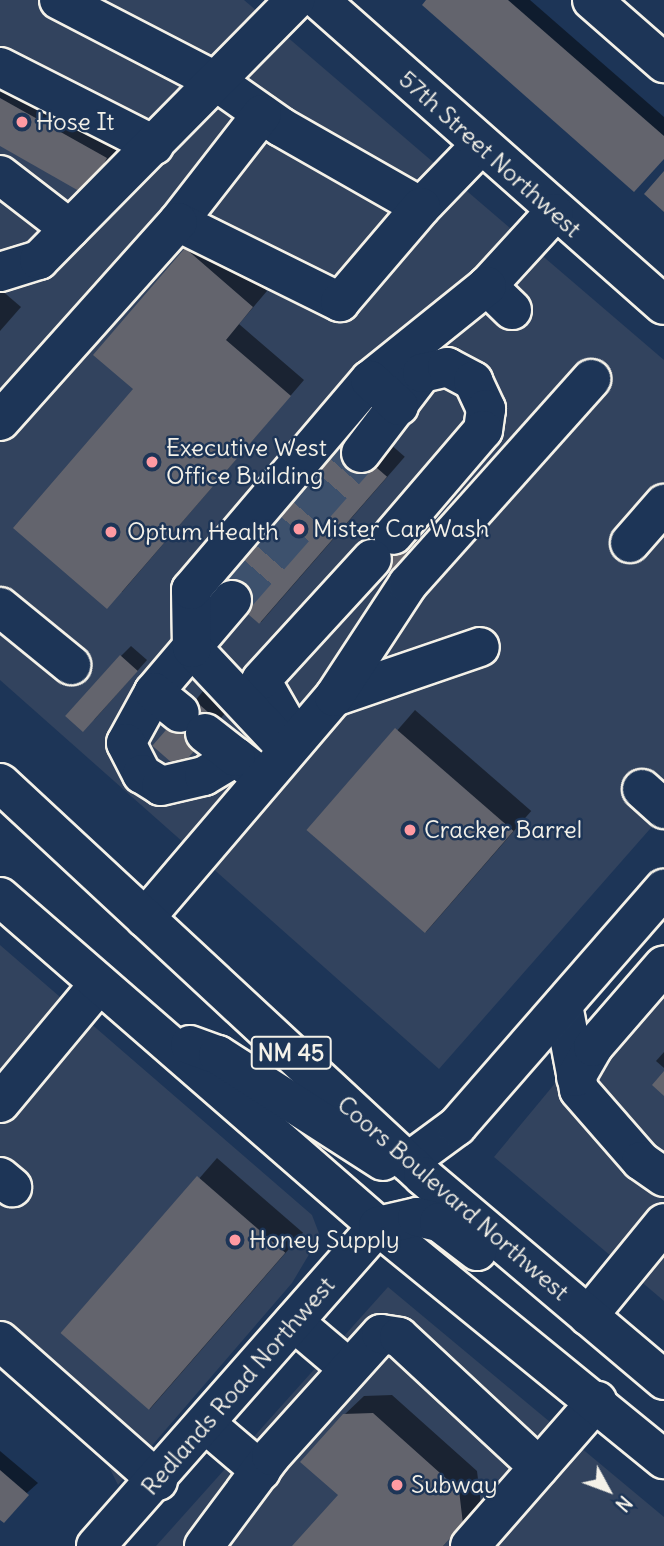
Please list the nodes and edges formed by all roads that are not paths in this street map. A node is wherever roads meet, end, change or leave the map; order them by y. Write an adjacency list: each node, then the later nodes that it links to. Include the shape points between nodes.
1 (59, 0): 5 (main road)
2 (295, 0): 8 (main road)
3 (592, 0): 6 (main road)
4 (332, 4): 11 (main road, 57th Street Northwest)
5 (111, 12): 8 (main road)
6 (664, 63)
7 (0, 67): 10 (main road)
8 (217, 82): 9 (main road); 10 (main road)
9 (262, 114): 13 (main road); 15 (main road)
10 (154, 145): 16 (main road)
11 (480, 146): 13 (main road); 14 (main road, 57th Street Northwest)
12 (0, 175): 16 (main road)
13 (421, 206): 15 (main road, via 340,302)
14 (554, 213): 18 (main road, 57th Street Northwest); 20 (main road, via 500,298)
15 (178, 222): 22 (main road)
16 (70, 229): 17 (main road, via 39,260)
17 (0, 272)
18 (664, 305)
19 (591, 379): 31 (main road, via 408,584)
20 (370, 380): 21 (main road); 29 (main road, via 191,590)
21 (399, 406): 23 (main road); 33 (main road, via 422,373 447,367 473,381 486,410 483,430 261,680 270,704)
22 (0, 421)
23 (361, 453)
24 (664, 503): 25 (main road)
25 (630, 543)
26 (232, 600): 29 (main road)
27 (0, 607): 30 (main road)
28 (480, 647): 31 (main road)
29 (192, 648): 32 (main road); 33 (main road)
30 (71, 665)
31 (334, 697): 33 (main road)
32 (180, 712): 33 (main road); 33 (main road, via 126,743 142,774 161,786)
33 (270, 756): 37 (main road)
34 (0, 783): 37 (main road, Coors Boulevard Northwest / NM 45)
35 (664, 891): 40 (main road)
36 (0, 897): 39 (main road, NM 45)
37 (145, 918): 44 (main road, Coors Boulevard Northwest / NM 45)
38 (664, 965): 42 (main road, via 593,1047)
39 (99, 984): 41 (main road, NM 45); 43 (main road)
40 (563, 1005): 42 (main road); 44 (main road, via 457,1126)
41 (158, 1034): 44 (main road, via 218,1055 385,1163); 47 (main road, NM 45)
42 (576, 1077): 45 (main road, via 588,1100 641,1161)
43 (0, 1103)
44 (408, 1162): 48 (main road, Coors Boulevard Northwest / NM 45)
45 (664, 1177)
46 (664, 1223): 48 (main road)
47 (378, 1226): 49 (main road, Redlands Road Northwest); 51 (main road, via 417,1217 439,1222 562,1318); 54 (main road, NM 45)
48 (588, 1316): 51 (main road, Coors Boulevard Northwest / NM 45)
49 (294, 1322): 52 (main road); 55 (main road, Redlands Road Northwest)
50 (0, 1341): 59 (main road)
51 (623, 1346): 53 (main road, Coors Boulevard Northwest / NM 45)
52 (348, 1367): 57 (main road, via 373,1339 391,1333); 58 (main road)
53 (664, 1380)
54 (597, 1401): 56 (main road, NM 45); 57 (main road)
55 (207, 1425): 58 (main road); 59 (main road, Redlands Road Northwest)
56 (664, 1459)
57 (539, 1468): 62 (main road)
58 (261, 1471): 61 (main road)
59 (158, 1481): 60 (main road, Redlands Road Northwest)
60 (96, 1546)
61 (204, 1546)
62 (470, 1546)

